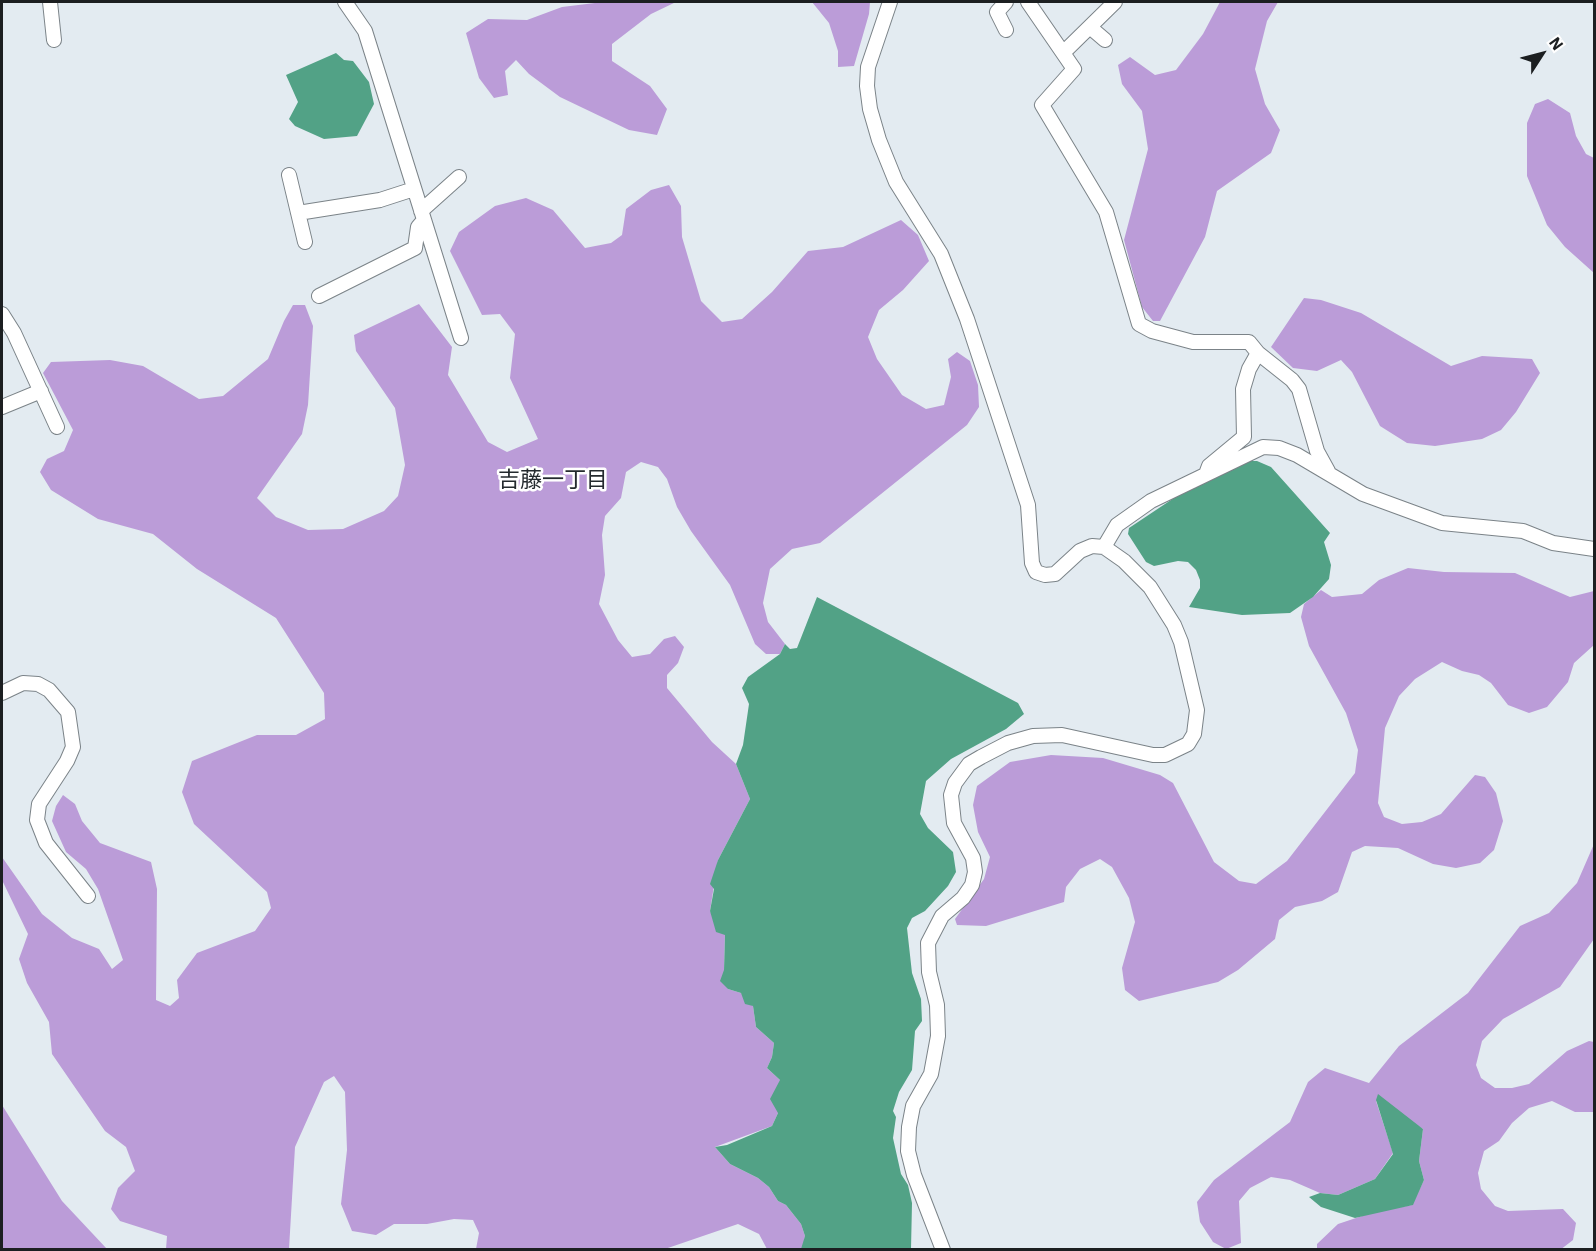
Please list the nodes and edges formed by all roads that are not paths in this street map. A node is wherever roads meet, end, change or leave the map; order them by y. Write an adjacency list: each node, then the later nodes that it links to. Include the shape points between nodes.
1 (50, 2): 9 (street)
2 (345, 2): 14 (street, via 365,31)
3 (890, 2): 27 (street, via 868,67 870,109 896,182 941,254 967,319 1028,505 1032,563 1036,572 1055,574 1080,551)
4 (1006, 2): 8 (street, via 997,12)
5 (1028, 2): 11 (street)
6 (1115, 2): 7 (street)
7 (1091, 28): 10 (street); 11 (street)
8 (1006, 30)
9 (54, 40)
10 (1105, 40)
11 (1063, 53): 21 (street, via 1074,69 1041,105 1106,212 1139,324 1193,342 1249,342)
12 (289, 175): 15 (street)
13 (459, 177): 16 (street)
14 (414, 189): 15 (street, via 380,200); 16 (street)
15 (298, 213): 17 (street)
16 (422, 216): 18 (street, via 415,248); 20 (street)
17 (305, 242)
18 (319, 297)
19 (2, 314): 22 (street)
20 (461, 338)
21 (1258, 353): 25 (street, via 1299,389 1317,451); 26 (street, via 1243,389 1244,436 1209,466)
22 (41, 391): 23 (street); 24 (street)
23 (2, 407)
24 (57, 427)
25 (1328, 471): 26 (street, via 1279,448 1263,447); 28 (street, via 1363,494 1442,523 1523,531 1553,543)
26 (1206, 474): 27 (street, via 1151,501 1117,525)
27 (1104, 547): 31 (street, via 1150,587 1173,625 1181,642 1197,710 1194,734 1178,751 1159,755 1062,735 1026,738 969,764 955,783 951,795 954,823 973,858 975,872 972,885 942,916 928,943 938,1036 931,1074 914,1106 908,1151)
28 (1594, 549)
29 (2, 693): 30 (street, via 23,683 38,684 69,712 73,747 39,804 38,820 46,843)
30 (88, 896)
31 (943, 1250)

